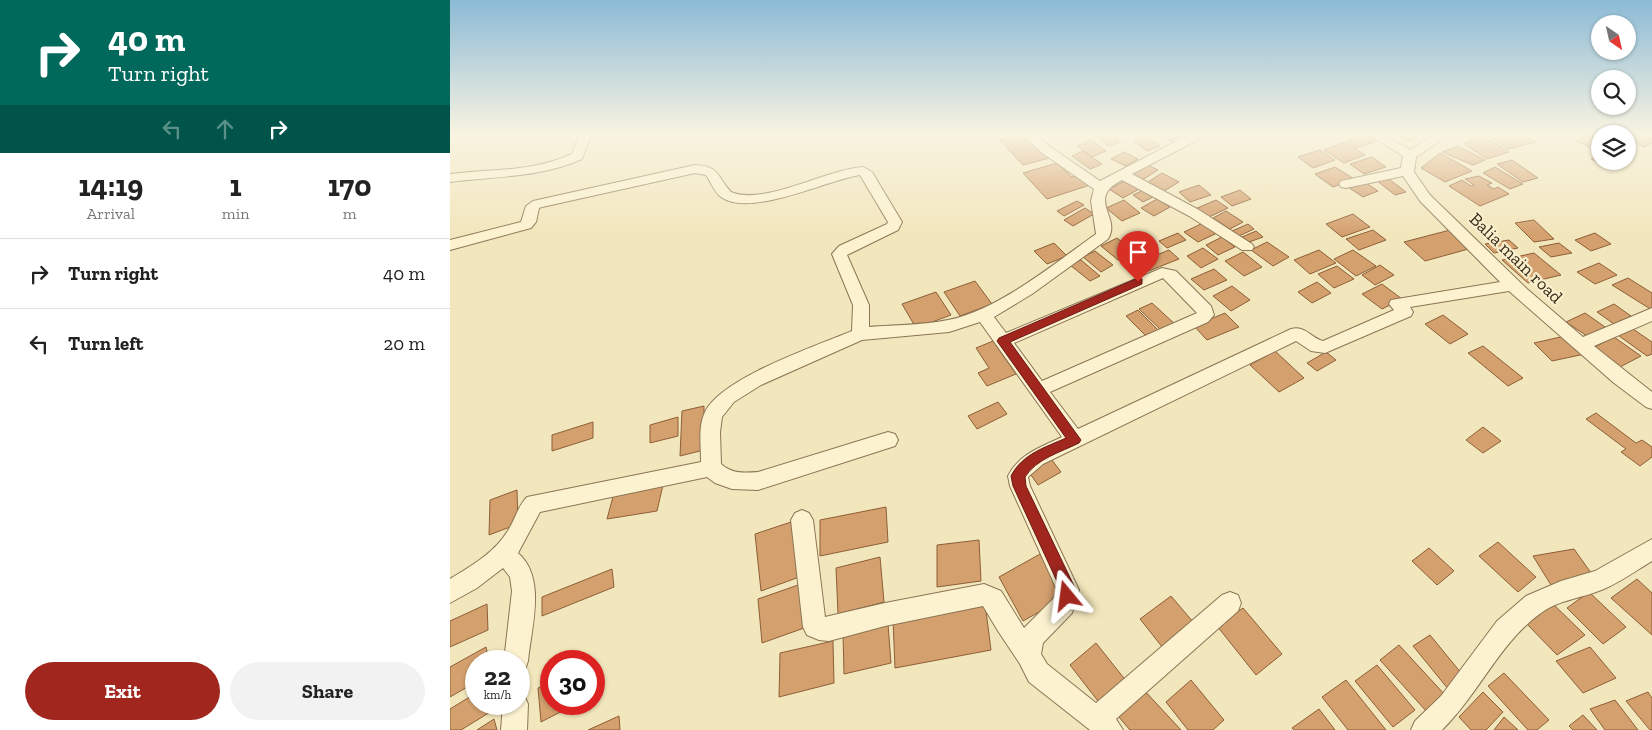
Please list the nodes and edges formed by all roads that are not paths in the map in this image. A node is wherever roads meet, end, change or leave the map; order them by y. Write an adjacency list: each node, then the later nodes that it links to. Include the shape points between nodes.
1 (545, 167): 7 (street)
2 (1071, 167): 9 (street)
3 (1135, 167): 6 (street)
4 (1408, 167): 5 (street)
5 (1407, 171): 8 (street); 12 (street, Balia main road, via 1425,198)
6 (1121, 174): 9 (street); 11 (street, via 1194,213)
7 (450, 178)
8 (1346, 184)
9 (1100, 187): 14 (street, via 1096,197 1103,236)
10 (450, 245): 15 (street, via 526,225 533,206 538,204 695,168 709,170 724,194 732,199 769,196 863,171 895,222 893,227 839,254 861,305)
11 (1248, 248)
12 (1512, 284): 17 (street, Balia main road); 21 (street, via 1397,304 1405,312 1325,347 1317,346 1297,333)
13 (1652, 314): 17 (street)
14 (984, 315): 15 (street, via 949,326); 16 (street)
15 (860, 334): 22 (street, via 755,380 728,397 713,414)
16 (1003, 341): 18 (street); 18 (street, via 1162,272 1171,275 1205,310 1206,315 1202,318)
17 (1580, 345): 19 (street, Balia main road)
18 (1038, 390): 21 (street)
19 (1652, 402)
20 (888, 440): 22 (street, via 758,481 739,482 721,478)
21 (1075, 440): 29 (street, via 1036,458 1018,476 1068,590 1064,604 1032,638)
22 (711, 468): 25 (street, via 534,504 527,510 518,534)
23 (802, 520): 29 (street, via 815,627 820,630 984,596 993,599)
24 (1652, 549): 33 (street, via 1600,580 1534,604 1505,629 1450,704)
25 (502, 554): 26 (street); 28 (street, via 522,575)
26 (450, 592)
27 (1230, 603): 31 (street)
28 (517, 650)
29 (1030, 654): 31 (street, via 1038,673)
30 (515, 715): 32 (street)
31 (1104, 724)
32 (514, 730)
33 (1424, 730)

